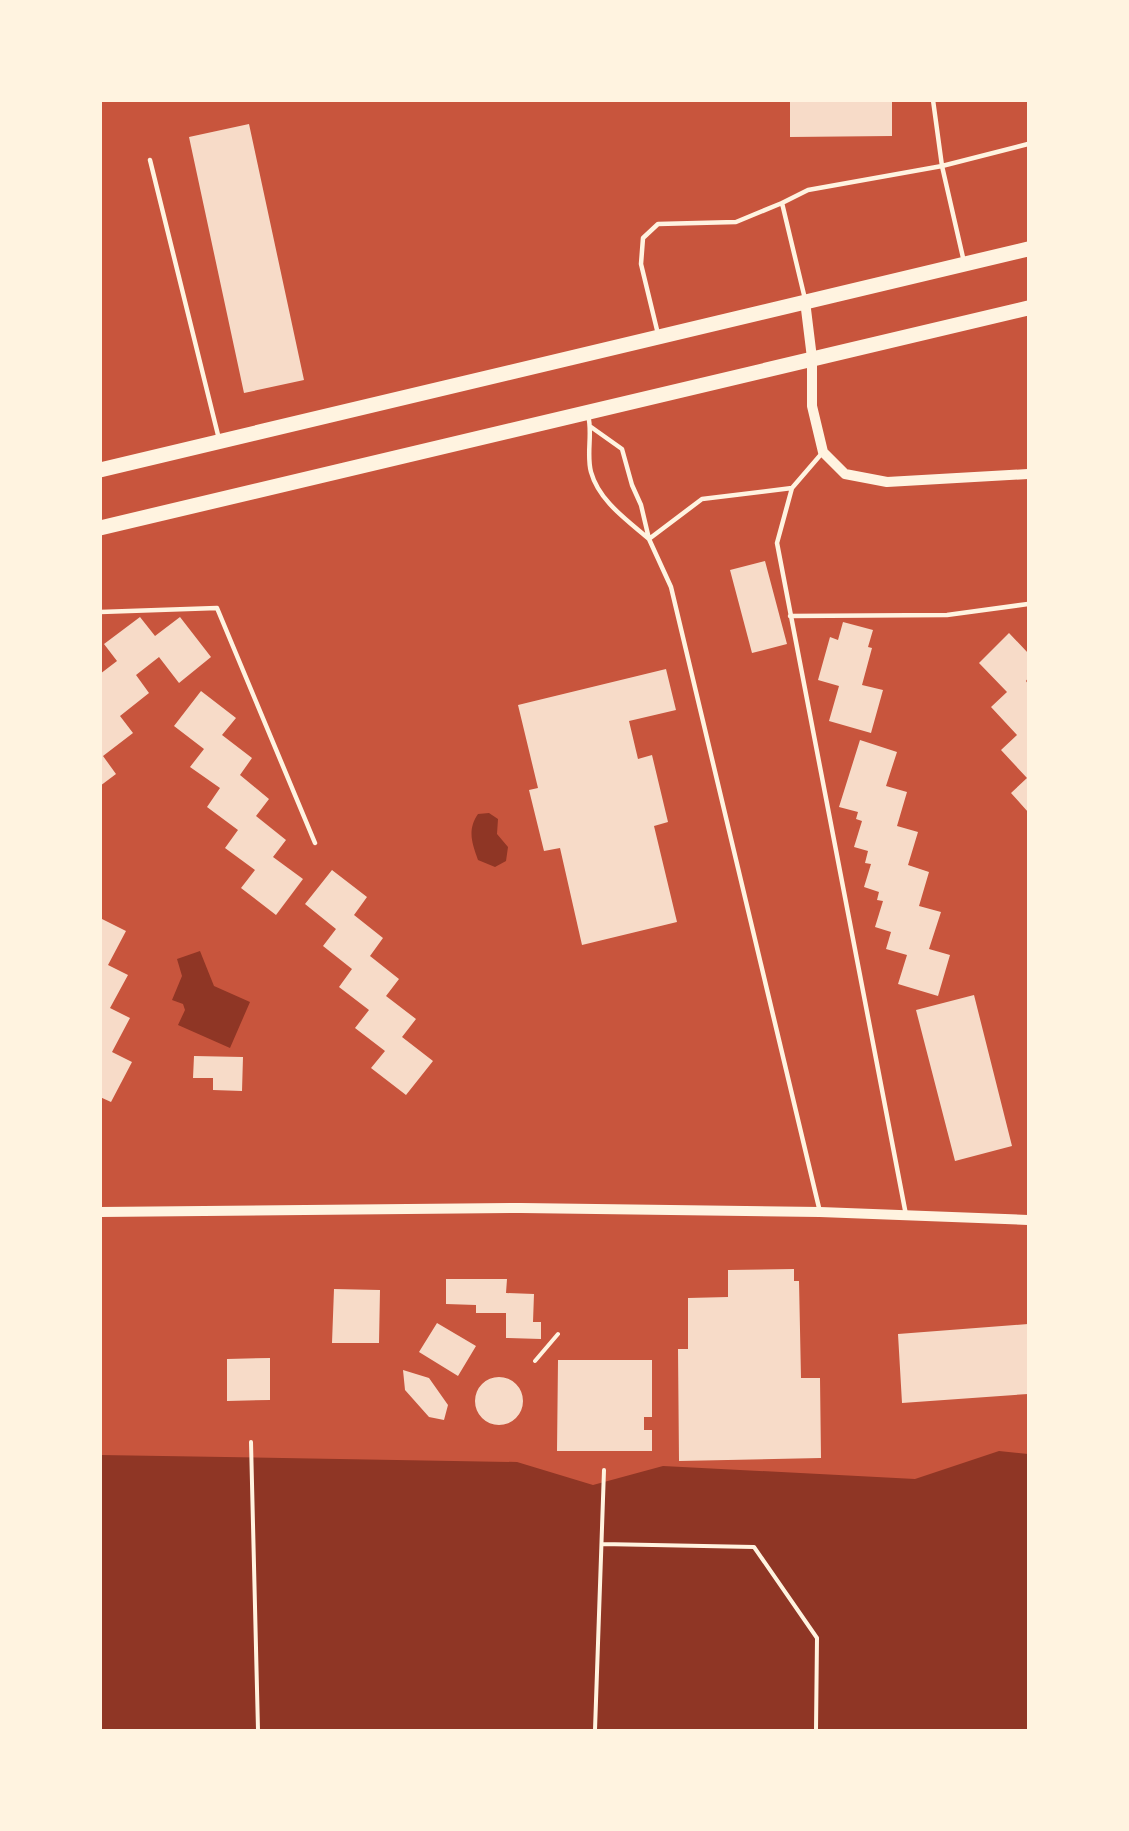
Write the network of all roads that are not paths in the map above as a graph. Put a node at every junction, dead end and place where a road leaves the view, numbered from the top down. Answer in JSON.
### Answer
{"nodes":[{"id":1,"x":933,"y":100,"type":"edge"},
{"id":2,"x":1029,"y":144,"type":"edge"},
{"id":3,"x":150,"y":160,"type":"dead end"},
{"id":4,"x":942,"y":166,"type":"junction"},
{"id":5,"x":782,"y":203,"type":"junction"},
{"id":6,"x":1029,"y":249,"type":"edge"},
{"id":7,"x":964,"y":264,"type":"junction"},
{"id":8,"x":805,"y":301,"type":"junction"},
{"id":9,"x":1029,"y":308,"type":"edge"},
{"id":10,"x":658,"y":337,"type":"junction"},
{"id":11,"x":812,"y":358,"type":"junction"},
{"id":12,"x":587,"y":411,"type":"junction"},
{"id":13,"x":591,"y":427,"type":"junction"},
{"id":14,"x":219,"y":442,"type":"junction"},
{"id":15,"x":823,"y":452,"type":"junction"},
{"id":16,"x":100,"y":470,"type":"edge"},
{"id":17,"x":1029,"y":474,"type":"edge"},
{"id":18,"x":792,"y":488,"type":"junction"},
{"id":19,"x":100,"y":528,"type":"edge"},
{"id":20,"x":649,"y":539,"type":"junction"},
{"id":21,"x":1029,"y":604,"type":"edge"},
{"id":22,"x":100,"y":612,"type":"edge"},
{"id":23,"x":790,"y":616,"type":"junction"},
{"id":24,"x":315,"y":843,"type":"dead end"},
{"id":25,"x":100,"y":1212,"type":"edge"},
{"id":26,"x":820,"y":1212,"type":"junction"},
{"id":27,"x":906,"y":1215,"type":"junction"},
{"id":28,"x":1029,"y":1220,"type":"edge"}],
"edges":[{"from":1,"to":4,"type":"lane"},
{"from":2,"to":4,"type":"lane"},
{"from":3,"to":14,"type":"lane"},
{"from":4,"to":5,"type":"lane"},
{"from":4,"to":7,"type":"lane"},
{"from":5,"to":8,"type":"lane"},
{"from":5,"to":10,"type":"lane"},
{"from":6,"to":7,"type":"main road"},
{"from":7,"to":8,"type":"main road"},
{"from":8,"to":10,"type":"main road"},
{"from":8,"to":11,"type":"street"},
{"from":9,"to":11,"type":"main road"},
{"from":10,"to":14,"type":"main road"},
{"from":11,"to":12,"type":"main road"},
{"from":11,"to":15,"type":"street"},
{"from":12,"to":13,"type":"lane"},
{"from":12,"to":19,"type":"main road"},
{"from":13,"to":20,"type":"lane"},
{"from":13,"to":20,"type":"lane"},
{"from":14,"to":16,"type":"main road"},
{"from":15,"to":17,"type":"street"},
{"from":15,"to":18,"type":"lane"},
{"from":18,"to":20,"type":"lane"},
{"from":18,"to":23,"type":"lane"},
{"from":20,"to":26,"type":"lane"},
{"from":21,"to":23,"type":"lane"},
{"from":22,"to":24,"type":"lane"},
{"from":23,"to":27,"type":"lane"},
{"from":25,"to":26,"type":"street"},
{"from":26,"to":27,"type":"street"},
{"from":27,"to":28,"type":"street"}]}
